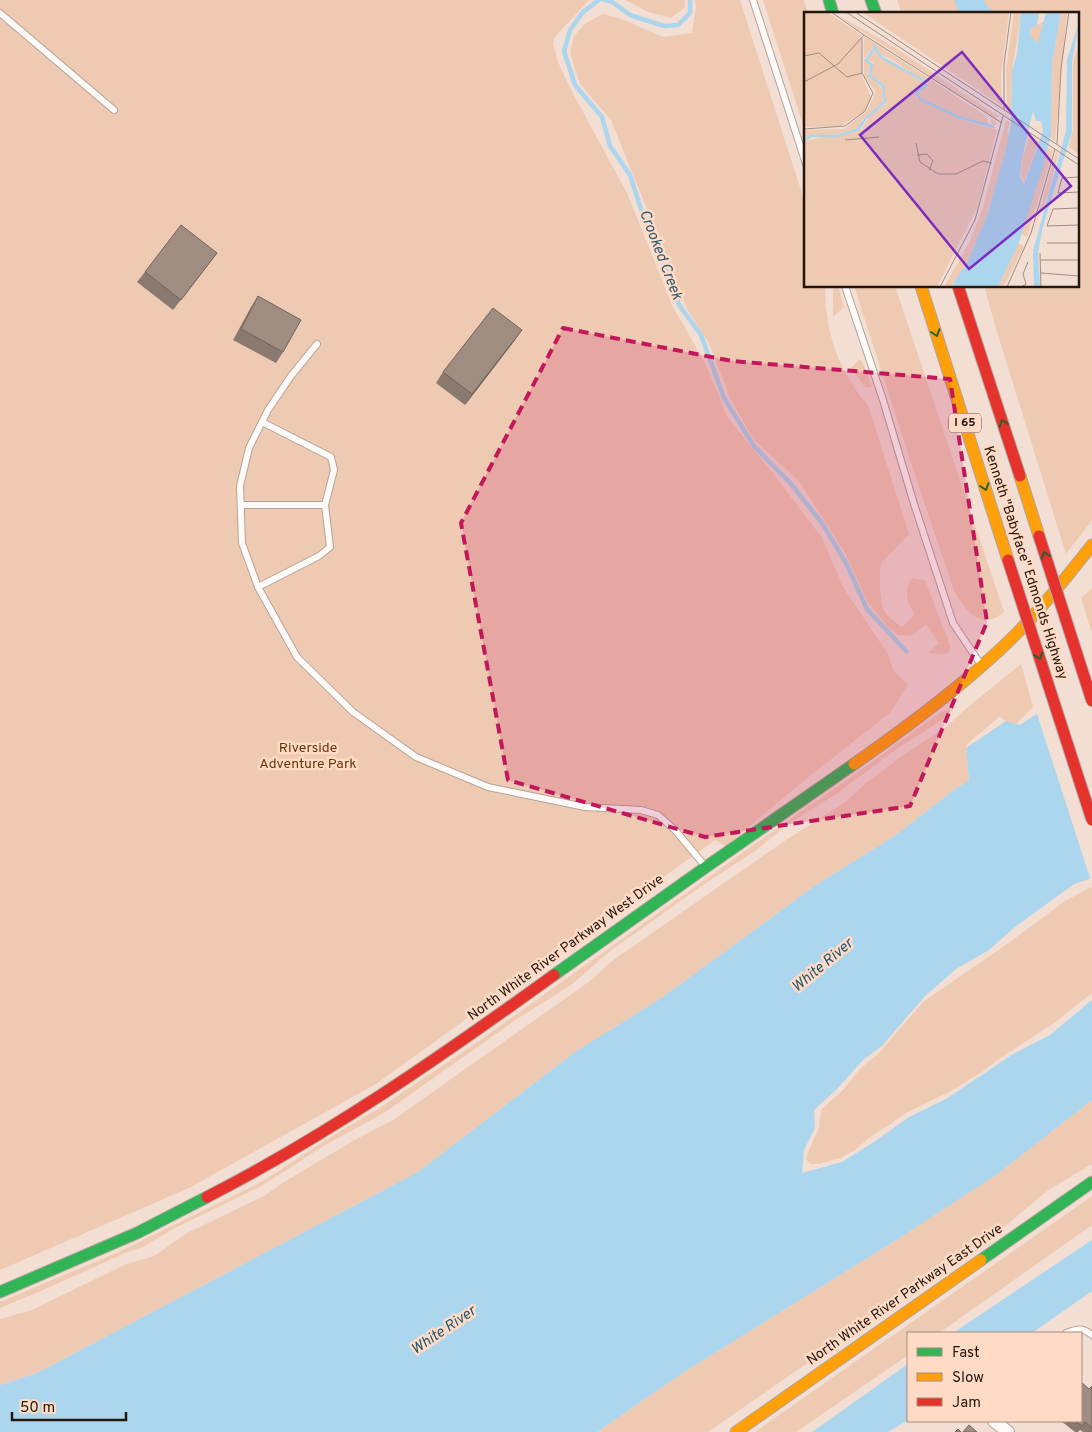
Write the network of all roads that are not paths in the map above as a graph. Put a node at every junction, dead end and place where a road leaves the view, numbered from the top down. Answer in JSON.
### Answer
{"nodes":[{"id":1,"x":753,"y":0,"type":"edge"},
{"id":2,"x":828,"y":0,"type":"edge"},
{"id":3,"x":871,"y":0,"type":"edge"},
{"id":4,"x":832,"y":12,"type":"edge"},
{"id":5,"x":875,"y":12,"type":"edge"},
{"id":6,"x":0,"y":13,"type":"edge"},
{"id":7,"x":114,"y":110,"type":"dead end"},
{"id":8,"x":804,"y":158,"type":"edge"},
{"id":9,"x":846,"y":288,"type":"edge"},
{"id":10,"x":922,"y":288,"type":"edge"},
{"id":11,"x":959,"y":288,"type":"edge"},
{"id":12,"x":317,"y":344,"type":"dead end"},
{"id":13,"x":262,"y":422,"type":"junction"},
{"id":14,"x":241,"y":505,"type":"junction"},
{"id":15,"x":325,"y":505,"type":"junction"},
{"id":16,"x":1092,"y":545,"type":"edge"},
{"id":17,"x":258,"y":587,"type":"junction"},
{"id":18,"x":982,"y":666,"type":"junction"},
{"id":19,"x":1092,"y":701,"type":"edge"},
{"id":20,"x":1092,"y":820,"type":"edge"},
{"id":21,"x":706,"y":867,"type":"junction"},
{"id":22,"x":1092,"y":1182,"type":"edge"},
{"id":23,"x":0,"y":1292,"type":"edge"},
{"id":24,"x":1069,"y":1332,"type":"edge"},
{"id":25,"x":1092,"y":1335,"type":"edge"},
{"id":26,"x":995,"y":1422,"type":"edge"},
{"id":27,"x":736,"y":1432,"type":"edge"},
{"id":28,"x":1008,"y":1432,"type":"edge"}],
"edges":[{"from":1,"to":8,"type":"lane"},
{"from":2,"to":4,"type":"main road"},
{"from":3,"to":5,"type":"main road"},
{"from":6,"to":7,"type":"lane"},
{"from":9,"to":18,"type":"lane"},
{"from":10,"to":20,"type":"main road","name":"Kenneth \"Babyface\" Edmonds Highway","number":"I 65","one_way":true,"bridge":true},
{"from":19,"to":11,"type":"main road","name":"Kenneth \"Babyface\" Edmonds Highway","number":"I 65","one_way":true,"bridge":true},
{"from":12,"to":13,"type":"lane"},
{"from":13,"to":14,"type":"lane"},
{"from":13,"to":15,"type":"lane"},
{"from":14,"to":15,"type":"lane"},
{"from":14,"to":17,"type":"lane"},
{"from":15,"to":17,"type":"lane"},
{"from":16,"to":18,"type":"main road","name":"North White River Parkway West Drive"},
{"from":17,"to":21,"type":"lane"},
{"from":18,"to":21,"type":"main road","name":"North White River Parkway West Drive"},
{"from":21,"to":23,"type":"main road","name":"North White River Parkway West Drive"},
{"from":22,"to":27,"type":"main road","name":"North White River Parkway East Drive"},
{"from":24,"to":25,"type":"lane"},
{"from":26,"to":28,"type":"street"}]}
